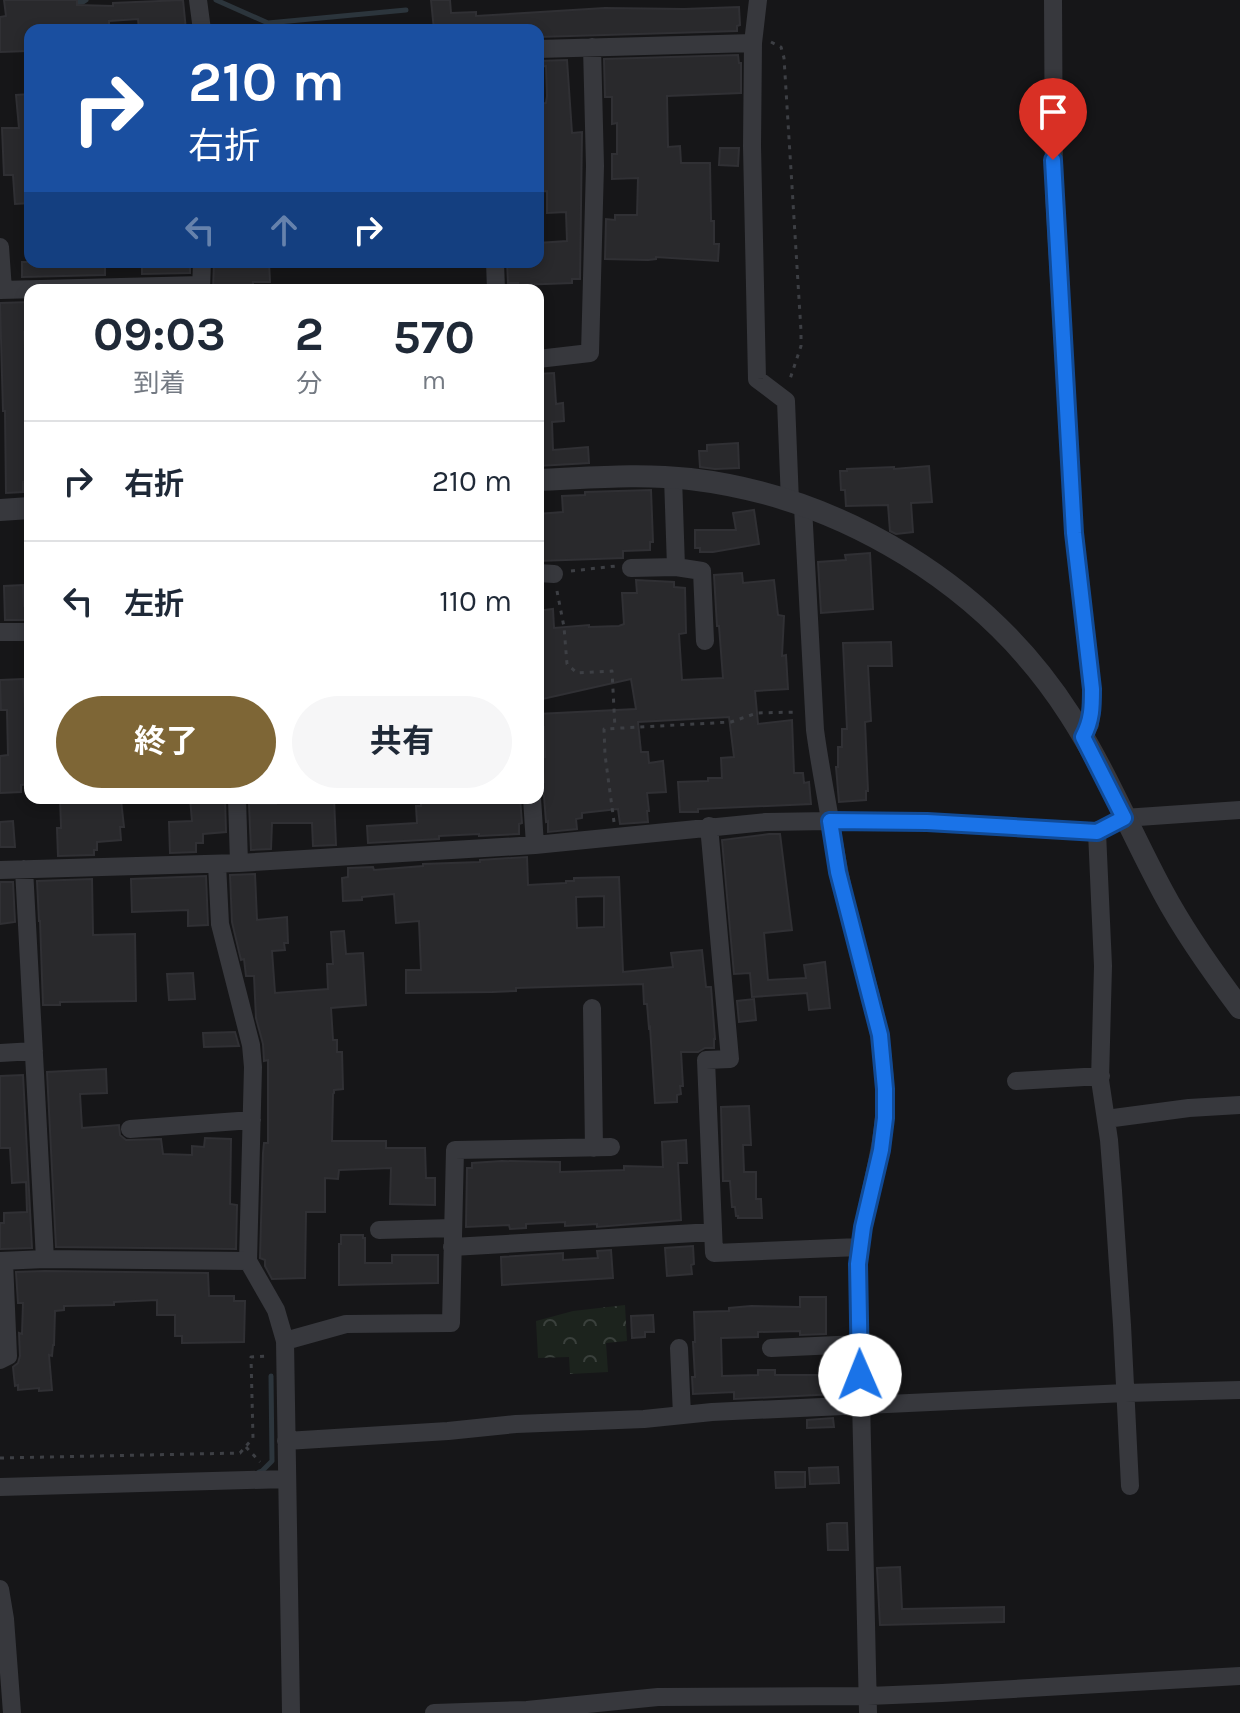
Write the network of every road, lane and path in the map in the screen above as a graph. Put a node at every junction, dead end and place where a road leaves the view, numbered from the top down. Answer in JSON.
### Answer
{"nodes":[{"id":1,"x":758,"y":0,"type":"edge"},
{"id":2,"x":1053,"y":0,"type":"edge"},
{"id":3,"x":198,"y":2,"type":"edge"},
{"id":4,"x":201,"y":24,"type":"edge"},
{"id":5,"x":753,"y":38,"type":"junction"},
{"id":6,"x":592,"y":47,"type":"junction"},
{"id":7,"x":544,"y":49,"type":"edge"},
{"id":8,"x":0,"y":247,"type":"edge"},
{"id":9,"x":2,"y":290,"type":"edge"},
{"id":10,"x":24,"y":290,"type":"edge"},
{"id":11,"x":544,"y":358,"type":"edge"},
{"id":12,"x":779,"y":396,"type":"junction"},
{"id":13,"x":673,"y":477,"type":"junction"},
{"id":14,"x":544,"y":480,"type":"edge"},
{"id":15,"x":797,"y":505,"type":"junction"},
{"id":16,"x":24,"y":508,"type":"edge"},
{"id":17,"x":0,"y":510,"type":"edge"},
{"id":18,"x":676,"y":567,"type":"junction"},
{"id":19,"x":631,"y":568,"type":"joint"},
{"id":20,"x":546,"y":573,"type":"edge"},
{"id":21,"x":0,"y":632,"type":"edge"},
{"id":22,"x":24,"y":632,"type":"edge"},
{"id":23,"x":705,"y":641,"type":"dead end"},
{"id":24,"x":814,"y":711,"type":"junction"},
{"id":25,"x":615,"y":729,"type":"junction"},
{"id":26,"x":1083,"y":737,"type":"junction"},
{"id":27,"x":237,"y":804,"type":"edge"},
{"id":28,"x":532,"y":804,"type":"edge"},
{"id":29,"x":1240,"y":810,"type":"edge"},
{"id":30,"x":1124,"y":818,"type":"junction"},
{"id":31,"x":830,"y":821,"type":"junction"},
{"id":32,"x":709,"y":826,"type":"junction"},
{"id":33,"x":1097,"y":832,"type":"junction"},
{"id":34,"x":616,"y":837,"type":"junction"},
{"id":35,"x":535,"y":845,"type":"junction"},
{"id":36,"x":239,"y":863,"type":"junction"},
{"id":37,"x":217,"y":864,"type":"junction"},
{"id":38,"x":24,"y":869,"type":"junction"},
{"id":39,"x":0,"y":870,"type":"edge"},
{"id":40,"x":592,"y":1008,"type":"dead end"},
{"id":41,"x":1240,"y":1008,"type":"edge"},
{"id":42,"x":34,"y":1051,"type":"junction"},
{"id":43,"x":0,"y":1053,"type":"edge"},
{"id":44,"x":1101,"y":1076,"type":"junction"},
{"id":45,"x":1016,"y":1081,"type":"dead end"},
{"id":46,"x":1240,"y":1105,"type":"edge"},
{"id":47,"x":1106,"y":1119,"type":"junction"},
{"id":48,"x":252,"y":1120,"type":"junction"},
{"id":49,"x":130,"y":1129,"type":"dead end"},
{"id":50,"x":453,"y":1228,"type":"junction"},
{"id":51,"x":379,"y":1230,"type":"dead end"},
{"id":52,"x":713,"y":1232,"type":"junction"},
{"id":53,"x":452,"y":1247,"type":"junction"},
{"id":54,"x":859,"y":1247,"type":"junction"},
{"id":55,"x":45,"y":1259,"type":"junction"},
{"id":56,"x":2,"y":1261,"type":"edge"},
{"id":57,"x":248,"y":1261,"type":"junction"},
{"id":58,"x":859,"y":1344,"type":"junction"},
{"id":59,"x":285,"y":1348,"type":"junction"},
{"id":60,"x":679,"y":1348,"type":"dead end"},
{"id":61,"x":771,"y":1348,"type":"dead end"},
{"id":62,"x":0,"y":1360,"type":"edge"},
{"id":63,"x":1240,"y":1390,"type":"edge"},
{"id":64,"x":1126,"y":1393,"type":"junction"},
{"id":65,"x":861,"y":1406,"type":"junction"},
{"id":66,"x":682,"y":1415,"type":"junction"},
{"id":67,"x":286,"y":1441,"type":"junction"},
{"id":68,"x":0,"y":1458,"type":"edge"},
{"id":69,"x":287,"y":1479,"type":"junction"},
{"id":70,"x":1130,"y":1486,"type":"dead end"},
{"id":71,"x":0,"y":1487,"type":"edge"},
{"id":72,"x":0,"y":1589,"type":"edge"},
{"id":73,"x":1240,"y":1676,"type":"edge"},
{"id":74,"x":868,"y":1704,"type":"edge"},
{"id":75,"x":12,"y":1713,"type":"edge"},
{"id":76,"x":291,"y":1713,"type":"edge"},
{"id":77,"x":434,"y":1713,"type":"edge"}],
"edges":[{"from":1,"to":5,"type":"street"},
{"from":2,"to":26,"type":"street"},
{"from":3,"to":4,"type":"street"},
{"from":5,"to":6,"type":"street"},
{"from":5,"to":12,"type":"street"},
{"from":5,"to":12,"type":"path"},
{"from":6,"to":7,"type":"street"},
{"from":6,"to":11,"type":"street"},
{"from":8,"to":9,"type":"street"},
{"from":9,"to":10,"type":"street"},
{"from":12,"to":15,"type":"street"},
{"from":13,"to":14,"type":"street"},
{"from":13,"to":15,"type":"street"},
{"from":13,"to":18,"type":"street"},
{"from":15,"to":24,"type":"street"},
{"from":15,"to":26,"type":"street"},
{"from":16,"to":17,"type":"street"},
{"from":18,"to":19,"type":"street"},
{"from":18,"to":23,"type":"street"},
{"from":19,"to":20,"type":"path"},
{"from":20,"to":25,"type":"path"},
{"from":21,"to":22,"type":"street"},
{"from":24,"to":25,"type":"path"},
{"from":24,"to":31,"type":"street"},
{"from":25,"to":34,"type":"path"},
{"from":26,"to":30,"type":"street"},
{"from":27,"to":36,"type":"street"},
{"from":28,"to":35,"type":"street"},
{"from":29,"to":30,"type":"street"},
{"from":30,"to":33,"type":"street"},
{"from":30,"to":41,"type":"street"},
{"from":31,"to":32,"type":"street"},
{"from":31,"to":33,"type":"street"},
{"from":31,"to":54,"type":"street"},
{"from":32,"to":34,"type":"street"},
{"from":32,"to":52,"type":"street"},
{"from":33,"to":44,"type":"street"},
{"from":34,"to":35,"type":"street"},
{"from":35,"to":36,"type":"street"},
{"from":36,"to":37,"type":"street"},
{"from":37,"to":38,"type":"street"},
{"from":37,"to":48,"type":"street"},
{"from":38,"to":39,"type":"street"},
{"from":38,"to":42,"type":"street"},
{"from":40,"to":50,"type":"street"},
{"from":42,"to":43,"type":"street"},
{"from":42,"to":55,"type":"street"},
{"from":44,"to":45,"type":"street"},
{"from":44,"to":47,"type":"street"},
{"from":46,"to":47,"type":"street"},
{"from":47,"to":64,"type":"street"},
{"from":48,"to":49,"type":"street"},
{"from":48,"to":57,"type":"street"},
{"from":50,"to":51,"type":"street"},
{"from":50,"to":53,"type":"street"},
{"from":52,"to":53,"type":"street"},
{"from":52,"to":54,"type":"street"},
{"from":53,"to":59,"type":"street"},
{"from":54,"to":58,"type":"street"},
{"from":55,"to":56,"type":"street"},
{"from":55,"to":57,"type":"street"},
{"from":56,"to":62,"type":"street"},
{"from":57,"to":59,"type":"street"},
{"from":58,"to":61,"type":"street"},
{"from":58,"to":65,"type":"street"},
{"from":59,"to":67,"type":"street"},
{"from":59,"to":68,"type":"path"},
{"from":60,"to":66,"type":"street"},
{"from":63,"to":64,"type":"street"},
{"from":64,"to":65,"type":"street"},
{"from":64,"to":70,"type":"street"},
{"from":65,"to":66,"type":"street"},
{"from":65,"to":74,"type":"street"},
{"from":66,"to":67,"type":"street"},
{"from":67,"to":69,"type":"street"},
{"from":69,"to":71,"type":"street"},
{"from":69,"to":76,"type":"street"},
{"from":72,"to":75,"type":"street"},
{"from":73,"to":74,"type":"street"},
{"from":74,"to":77,"type":"street"}]}
